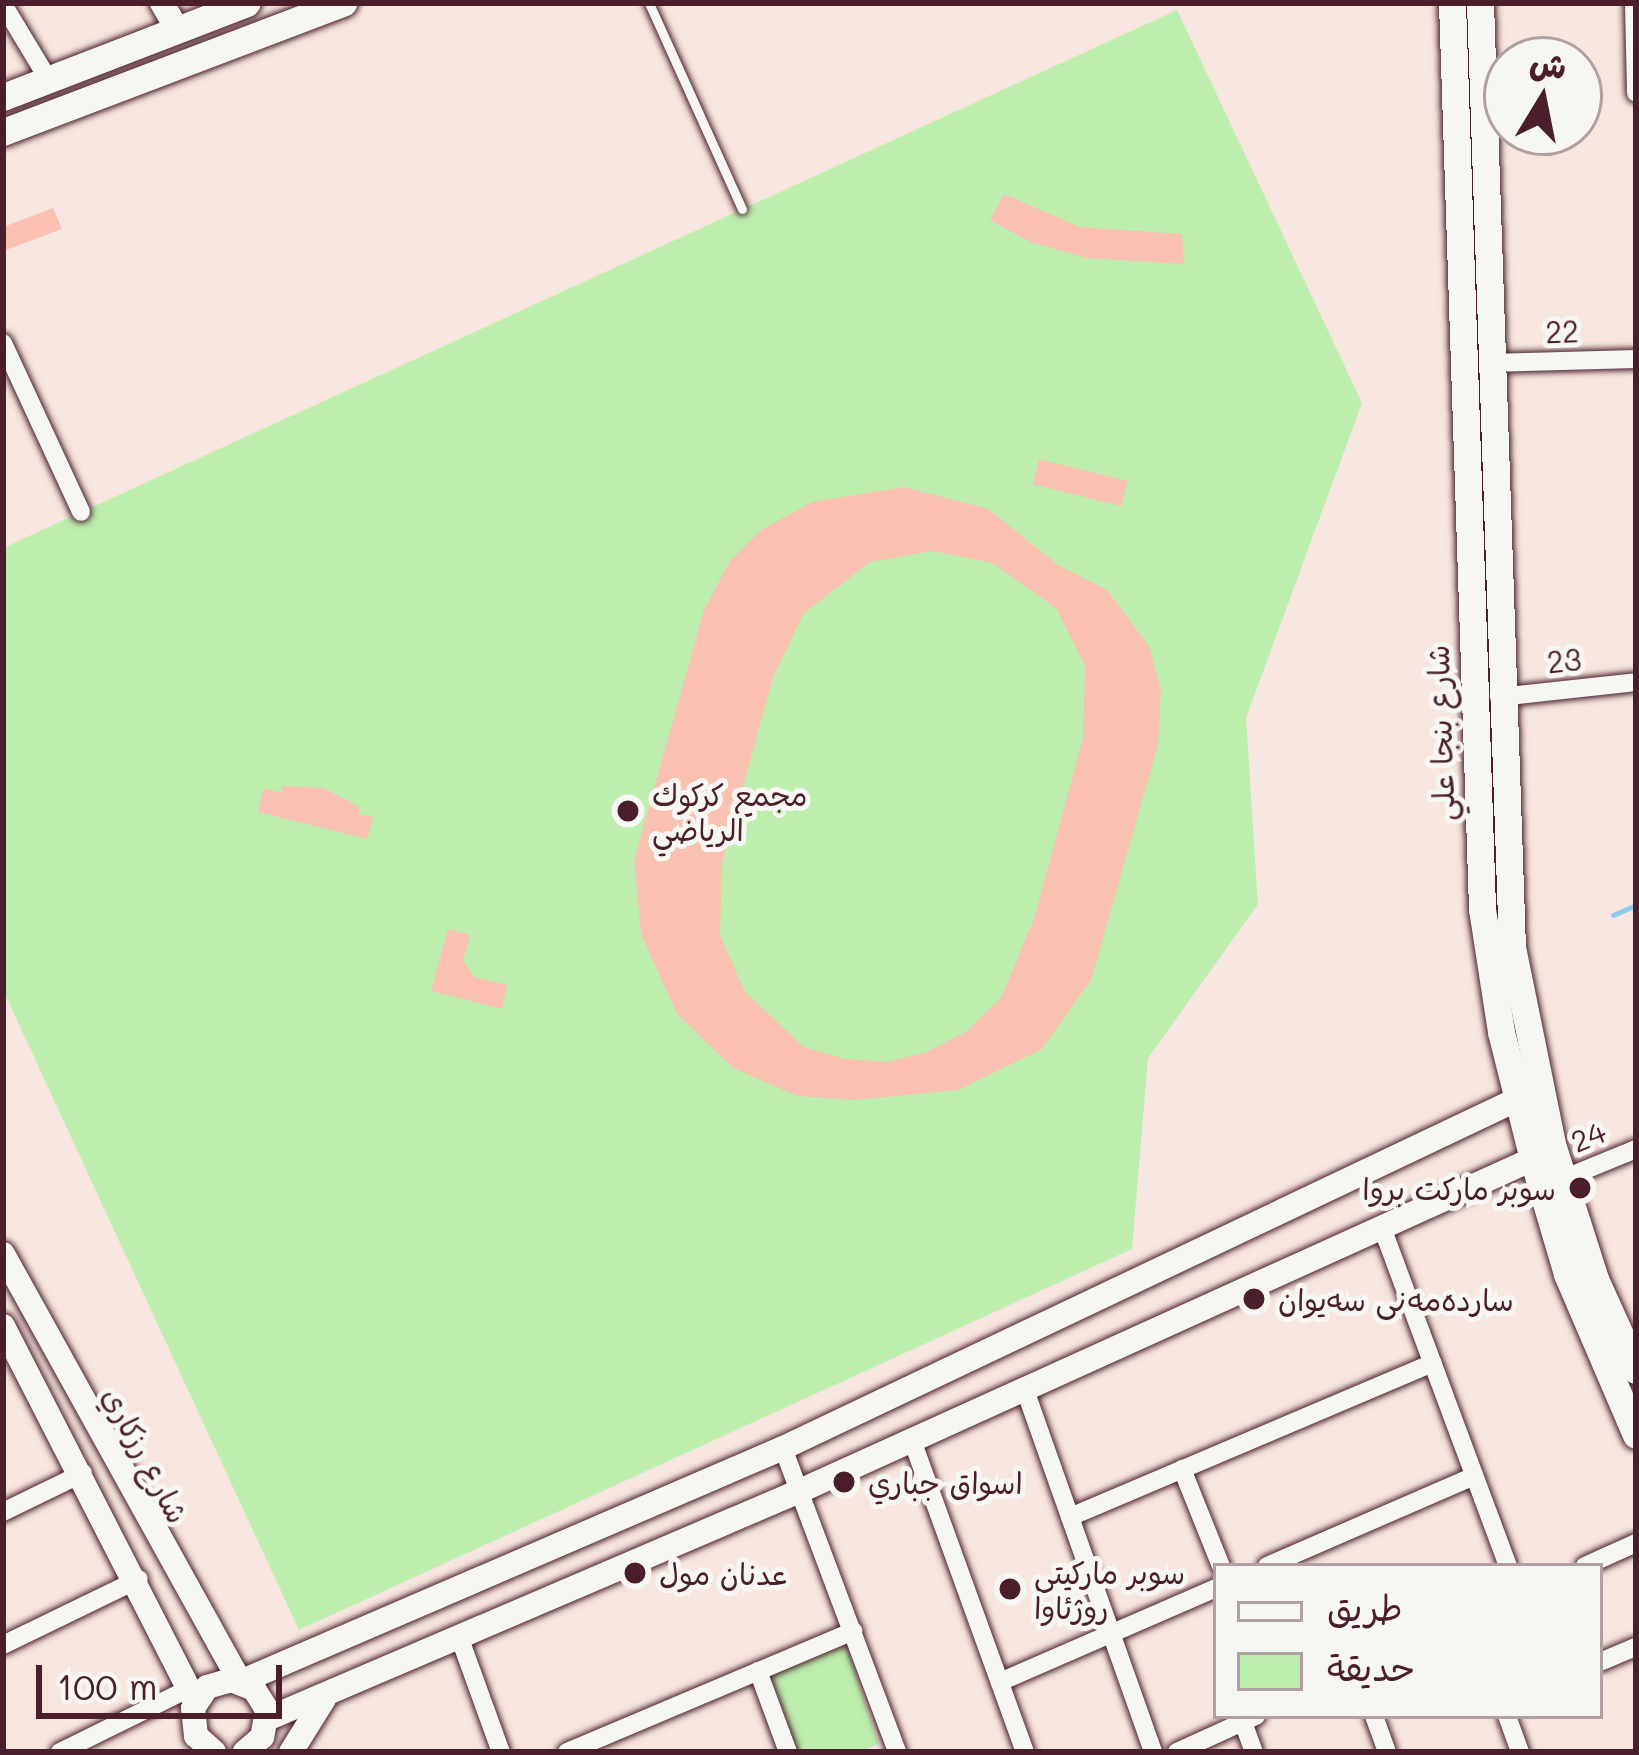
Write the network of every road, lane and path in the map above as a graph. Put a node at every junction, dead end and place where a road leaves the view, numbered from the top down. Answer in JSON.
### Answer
{"nodes":[{"id":1,"x":162,"y":3,"type":"edge"},
{"id":2,"x":246,"y":3,"type":"edge"},
{"id":3,"x":343,"y":3,"type":"edge"},
{"id":4,"x":649,"y":3,"type":"edge"},
{"id":5,"x":1452,"y":3,"type":"edge"},
{"id":6,"x":1480,"y":3,"type":"edge"},
{"id":7,"x":1634,"y":3,"type":"edge"},
{"id":8,"x":3,"y":4,"type":"edge"},
{"id":9,"x":177,"y":28,"type":"junction"},
{"id":10,"x":48,"y":80,"type":"junction"},
{"id":11,"x":1636,"y":93,"type":"edge"},
{"id":12,"x":3,"y":97,"type":"edge"},
{"id":13,"x":3,"y":132,"type":"edge"},
{"id":14,"x":742,"y":209,"type":"dead end"},
{"id":15,"x":3,"y":343,"type":"edge"},
{"id":16,"x":1636,"y":359,"type":"edge"},
{"id":17,"x":1490,"y":363,"type":"junction"},
{"id":18,"x":81,"y":512,"type":"dead end"},
{"id":19,"x":1636,"y":682,"type":"edge"},
{"id":20,"x":1499,"y":698,"type":"junction"},
{"id":21,"x":1504,"y":777,"type":"junction"},
{"id":22,"x":1474,"y":779,"type":"junction"},
{"id":23,"x":1516,"y":1100,"type":"junction"},
{"id":24,"x":1636,"y":1149,"type":"edge"},
{"id":25,"x":1533,"y":1159,"type":"junction"},
{"id":26,"x":1563,"y":1179,"type":"junction"},
{"id":27,"x":1383,"y":1229,"type":"junction"},
{"id":28,"x":3,"y":1254,"type":"edge"},
{"id":29,"x":3,"y":1326,"type":"edge"},
{"id":30,"x":1432,"y":1363,"type":"junction"},
{"id":31,"x":14,"y":1370,"type":"edge"},
{"id":32,"x":1636,"y":1370,"type":"edge"},
{"id":33,"x":1025,"y":1390,"type":"junction"},
{"id":34,"x":1636,"y":1435,"type":"edge"},
{"id":35,"x":912,"y":1440,"type":"junction"},
{"id":36,"x":783,"y":1448,"type":"junction"},
{"id":37,"x":1182,"y":1469,"type":"junction"},
{"id":38,"x":83,"y":1473,"type":"junction"},
{"id":39,"x":1474,"y":1476,"type":"junction"},
{"id":40,"x":802,"y":1490,"type":"junction"},
{"id":41,"x":3,"y":1512,"type":"edge"},
{"id":42,"x":1070,"y":1517,"type":"junction"},
{"id":43,"x":1636,"y":1543,"type":"edge"},
{"id":44,"x":1220,"y":1563,"type":"edge"},
{"id":45,"x":1274,"y":1563,"type":"edge"},
{"id":46,"x":1507,"y":1563,"type":"edge"},
{"id":47,"x":1592,"y":1563,"type":"edge"},
{"id":48,"x":139,"y":1579,"type":"junction"},
{"id":49,"x":1213,"y":1589,"type":"edge"},
{"id":50,"x":201,"y":1622,"type":"junction"},
{"id":51,"x":853,"y":1631,"type":"junction"},
{"id":52,"x":1112,"y":1634,"type":"junction"},
{"id":53,"x":460,"y":1640,"type":"junction"},
{"id":54,"x":3,"y":1645,"type":"edge"},
{"id":55,"x":1636,"y":1647,"type":"edge"},
{"id":56,"x":317,"y":1652,"type":"junction"},
{"id":57,"x":1603,"y":1661,"type":"edge"},
{"id":58,"x":758,"y":1671,"type":"junction"},
{"id":59,"x":240,"y":1682,"type":"junction"},
{"id":60,"x":1000,"y":1682,"type":"junction"},
{"id":61,"x":333,"y":1691,"type":"junction"},
{"id":62,"x":193,"y":1694,"type":"junction"},
{"id":63,"x":1250,"y":1719,"type":"edge"},
{"id":64,"x":1375,"y":1719,"type":"edge"},
{"id":65,"x":1508,"y":1719,"type":"edge"},
{"id":66,"x":260,"y":1740,"type":"edge"},
{"id":67,"x":893,"y":1751,"type":"edge"},
{"id":68,"x":60,"y":1752,"type":"edge"},
{"id":69,"x":214,"y":1752,"type":"edge"},
{"id":70,"x":292,"y":1752,"type":"edge"},
{"id":71,"x":501,"y":1752,"type":"edge"},
{"id":72,"x":567,"y":1752,"type":"edge"},
{"id":73,"x":788,"y":1752,"type":"edge"},
{"id":74,"x":1025,"y":1752,"type":"edge"},
{"id":75,"x":1154,"y":1752,"type":"edge"},
{"id":76,"x":1177,"y":1752,"type":"edge"},
{"id":77,"x":1254,"y":1752,"type":"edge"},
{"id":78,"x":1387,"y":1752,"type":"edge"},
{"id":79,"x":1520,"y":1752,"type":"edge"}],
"edges":[{"from":1,"to":9,"type":"street"},
{"from":2,"to":9,"type":"main road"},
{"from":3,"to":13,"type":"main road"},
{"from":4,"to":14,"type":"lane"},
{"from":5,"to":22,"type":"main road","name":"شارع بنجا علي"},
{"from":6,"to":17,"type":"main road","name":"شارع بنجا علي"},
{"from":7,"to":11,"type":"street"},
{"from":8,"to":10,"type":"street"},
{"from":9,"to":10,"type":"main road"},
{"from":10,"to":12,"type":"main road"},
{"from":15,"to":18,"type":"street"},
{"from":16,"to":17,"type":"street","name":"22"},
{"from":17,"to":20,"type":"main road","name":"شارع بنجا علي"},
{"from":19,"to":20,"type":"street","name":"23"},
{"from":20,"to":21,"type":"main road","name":"شارع بنجا علي"},
{"from":21,"to":22,"type":"main road"},
{"from":21,"to":26,"type":"main road","name":"شارع بنجا علي"},
{"from":22,"to":23,"type":"main road","name":"شارع بنجا علي"},
{"from":23,"to":25,"type":"main road","name":"شارع بنجا علي"},
{"from":23,"to":36,"type":"street"},
{"from":24,"to":26,"type":"street","name":"24"},
{"from":25,"to":27,"type":"street"},
{"from":25,"to":34,"type":"main road","name":"شارع بنجا علي"},
{"from":26,"to":32,"type":"main road","name":"شارع بنجا علي"},
{"from":27,"to":30,"type":"street"},
{"from":27,"to":33,"type":"street"},
{"from":28,"to":50,"type":"street","name":"شارع رزكاري"},
{"from":29,"to":31,"type":"street"},
{"from":30,"to":37,"type":"street"},
{"from":30,"to":39,"type":"street"},
{"from":31,"to":38,"type":"street"},
{"from":33,"to":35,"type":"street"},
{"from":33,"to":42,"type":"street"},
{"from":35,"to":40,"type":"street"},
{"from":35,"to":60,"type":"street"},
{"from":36,"to":40,"type":"street"},
{"from":36,"to":56,"type":"street"},
{"from":37,"to":42,"type":"street"},
{"from":37,"to":44,"type":"street"},
{"from":38,"to":41,"type":"street"},
{"from":38,"to":48,"type":"street"},
{"from":39,"to":45,"type":"street"},
{"from":39,"to":46,"type":"street"},
{"from":40,"to":51,"type":"street"},
{"from":40,"to":53,"type":"street"},
{"from":42,"to":52,"type":"street"},
{"from":43,"to":47,"type":"street"},
{"from":48,"to":54,"type":"street"},
{"from":48,"to":62,"type":"street"},
{"from":49,"to":52,"type":"street"},
{"from":50,"to":56,"type":"street"},
{"from":50,"to":59,"type":"street","name":"شارع رزكاري"},
{"from":51,"to":58,"type":"street"},
{"from":51,"to":67,"type":"street"},
{"from":52,"to":60,"type":"street"},
{"from":52,"to":75,"type":"street"},
{"from":53,"to":61,"type":"street"},
{"from":53,"to":71,"type":"street"},
{"from":55,"to":57,"type":"street"},
{"from":56,"to":59,"type":"street"},
{"from":58,"to":72,"type":"street"},
{"from":58,"to":73,"type":"street"},
{"from":59,"to":62,"type":"street"},
{"from":59,"to":66,"type":"street","name":"شارع رزكاري"},
{"from":60,"to":74,"type":"street"},
{"from":61,"to":66,"type":"street"},
{"from":61,"to":70,"type":"street"},
{"from":62,"to":68,"type":"street"},
{"from":62,"to":69,"type":"street"},
{"from":63,"to":76,"type":"street"},
{"from":63,"to":77,"type":"street"},
{"from":64,"to":78,"type":"street"},
{"from":65,"to":79,"type":"street"}]}
